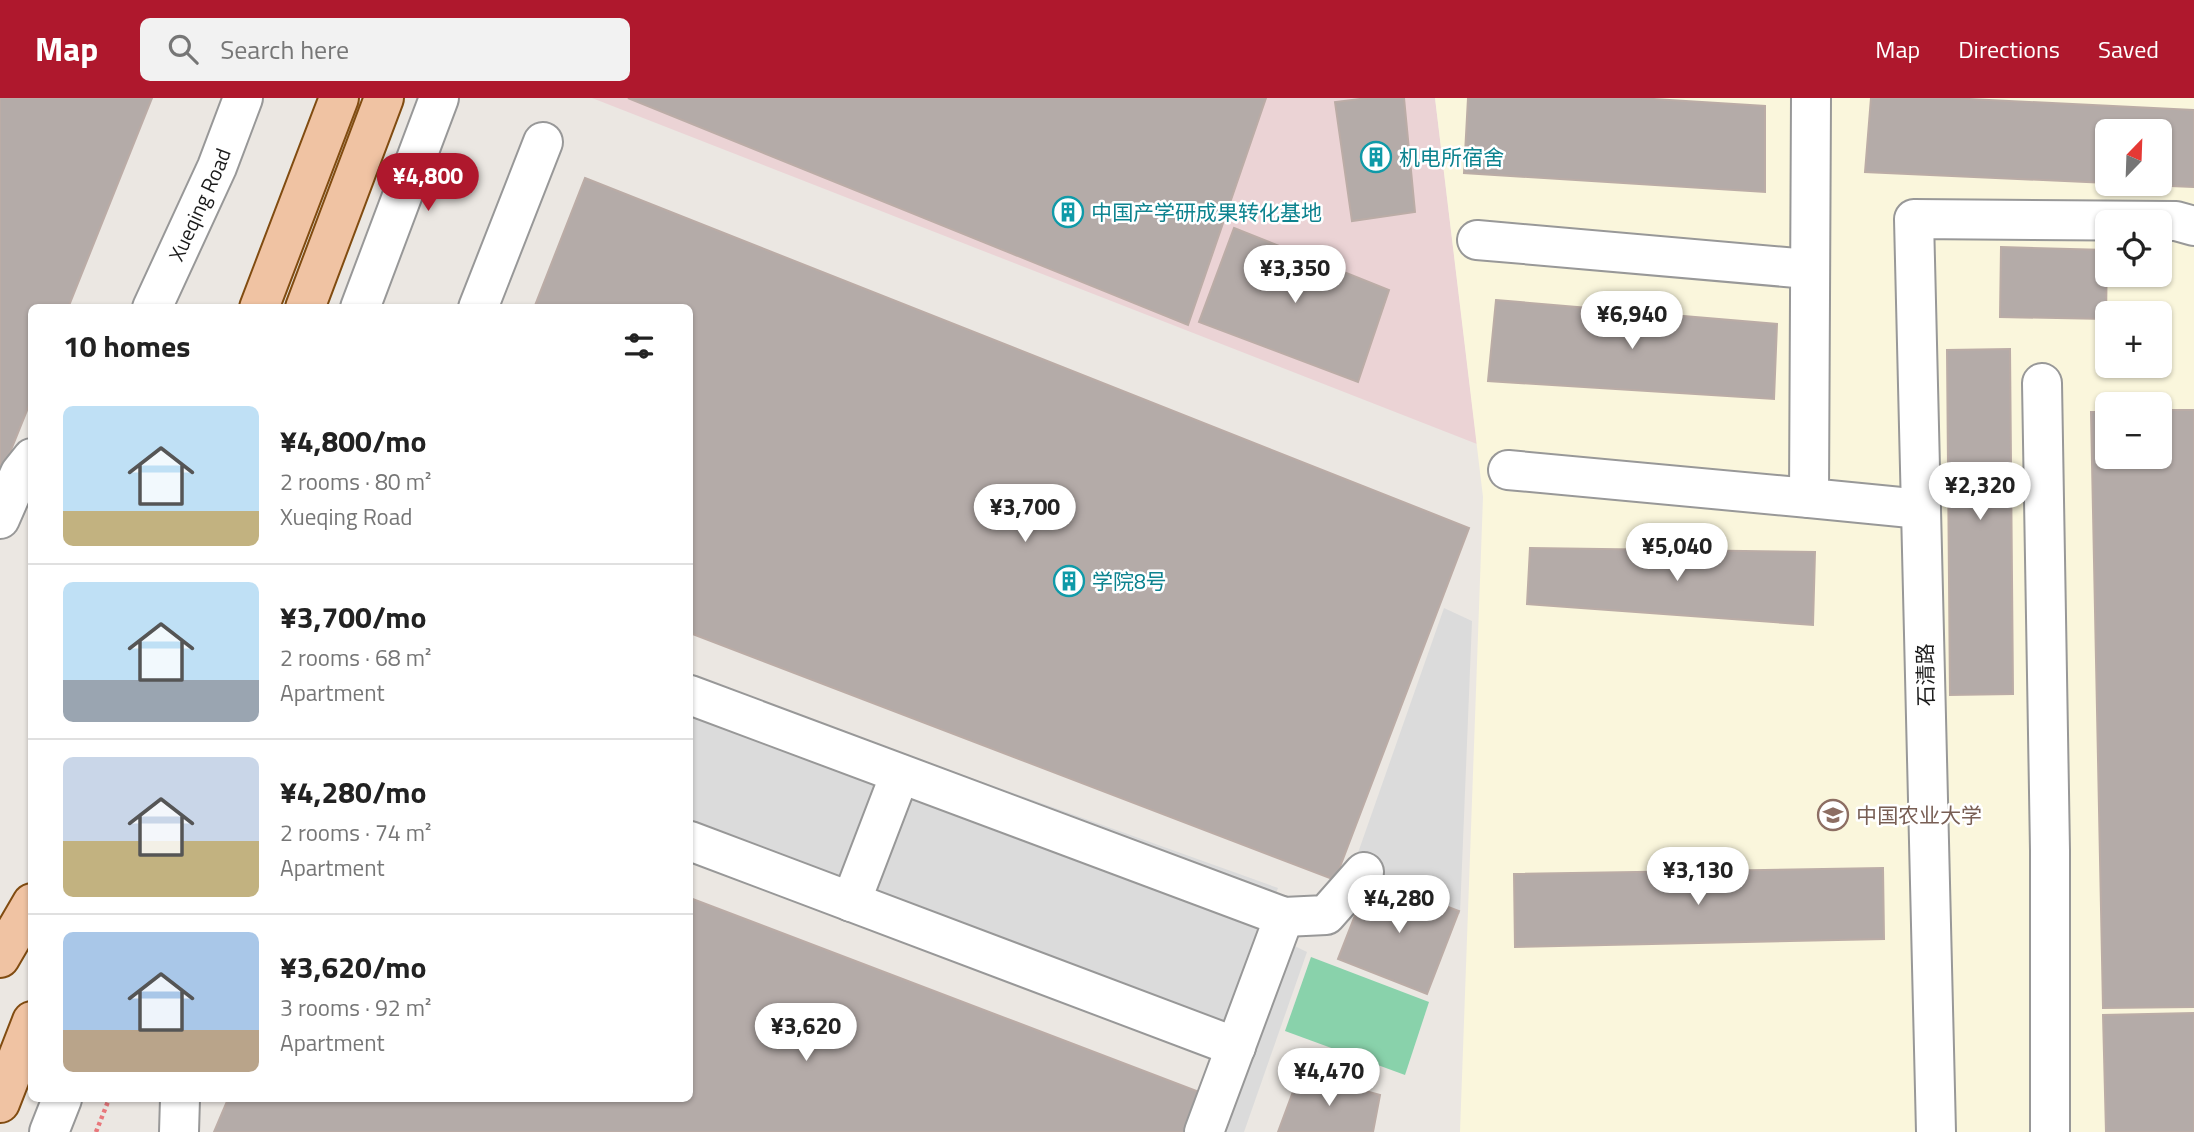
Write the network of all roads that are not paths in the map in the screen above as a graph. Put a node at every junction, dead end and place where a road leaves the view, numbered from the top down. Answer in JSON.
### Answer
{"nodes":[{"id":1,"x":243,"y":98,"type":"edge"},
{"id":2,"x":339,"y":98,"type":"edge"},
{"id":3,"x":384,"y":98,"type":"edge"},
{"id":4,"x":439,"y":98,"type":"edge"},
{"id":5,"x":1811,"y":98,"type":"edge"},
{"id":6,"x":543,"y":142,"type":"dead end"},
{"id":7,"x":2194,"y":226,"type":"edge"},
{"id":8,"x":1477,"y":240,"type":"dead end"},
{"id":9,"x":1808,"y":269,"type":"junction"},
{"id":10,"x":154,"y":304,"type":"edge"},
{"id":11,"x":261,"y":304,"type":"edge"},
{"id":12,"x":307,"y":304,"type":"edge"},
{"id":13,"x":362,"y":304,"type":"edge"},
{"id":14,"x":480,"y":304,"type":"edge"},
{"id":15,"x":2042,"y":383,"type":"dead end"},
{"id":16,"x":28,"y":463,"type":"edge"},
{"id":17,"x":1508,"y":470,"type":"dead end"},
{"id":18,"x":1809,"y":498,"type":"junction"},
{"id":19,"x":1921,"y":509,"type":"junction"},
{"id":20,"x":0,"y":519,"type":"edge"},
{"id":21,"x":693,"y":696,"type":"edge"},
{"id":22,"x":900,"y":774,"type":"junction"},
{"id":23,"x":693,"y":842,"type":"edge"},
{"id":24,"x":1364,"y":872,"type":"dead end"},
{"id":25,"x":852,"y":902,"type":"junction"},
{"id":26,"x":28,"y":910,"type":"edge"},
{"id":27,"x":1284,"y":917,"type":"junction"},
{"id":28,"x":0,"y":958,"type":"edge"},
{"id":29,"x":28,"y":1031,"type":"edge"},
{"id":30,"x":1236,"y":1046,"type":"junction"},
{"id":31,"x":61,"y":1102,"type":"edge"},
{"id":32,"x":180,"y":1102,"type":"edge"},
{"id":33,"x":0,"y":1103,"type":"edge"},
{"id":34,"x":49,"y":1132,"type":"edge"},
{"id":35,"x":180,"y":1132,"type":"edge"},
{"id":36,"x":1203,"y":1132,"type":"edge"},
{"id":37,"x":1936,"y":1132,"type":"edge"},
{"id":38,"x":2050,"y":1132,"type":"edge"}],
"edges":[{"from":1,"to":10,"type":"street","name":"Xueqing Road"},
{"from":2,"to":11,"type":"main road"},
{"from":3,"to":12,"type":"main road"},
{"from":4,"to":13,"type":"street"},
{"from":5,"to":9,"type":"street"},
{"from":6,"to":14,"type":"street"},
{"from":7,"to":19,"type":"street","name":"石清路"},
{"from":8,"to":9,"type":"street"},
{"from":9,"to":18,"type":"street"},
{"from":15,"to":38,"type":"street"},
{"from":16,"to":20,"type":"street"},
{"from":17,"to":18,"type":"street"},
{"from":18,"to":19,"type":"street"},
{"from":19,"to":37,"type":"street","name":"石清路"},
{"from":21,"to":22,"type":"street"},
{"from":22,"to":25,"type":"street"},
{"from":22,"to":27,"type":"street"},
{"from":23,"to":25,"type":"street"},
{"from":24,"to":27,"type":"street"},
{"from":25,"to":30,"type":"street"},
{"from":26,"to":28,"type":"main road"},
{"from":27,"to":30,"type":"street"},
{"from":29,"to":33,"type":"main road"},
{"from":30,"to":36,"type":"street"},
{"from":31,"to":34,"type":"street"},
{"from":32,"to":35,"type":"street"}]}
